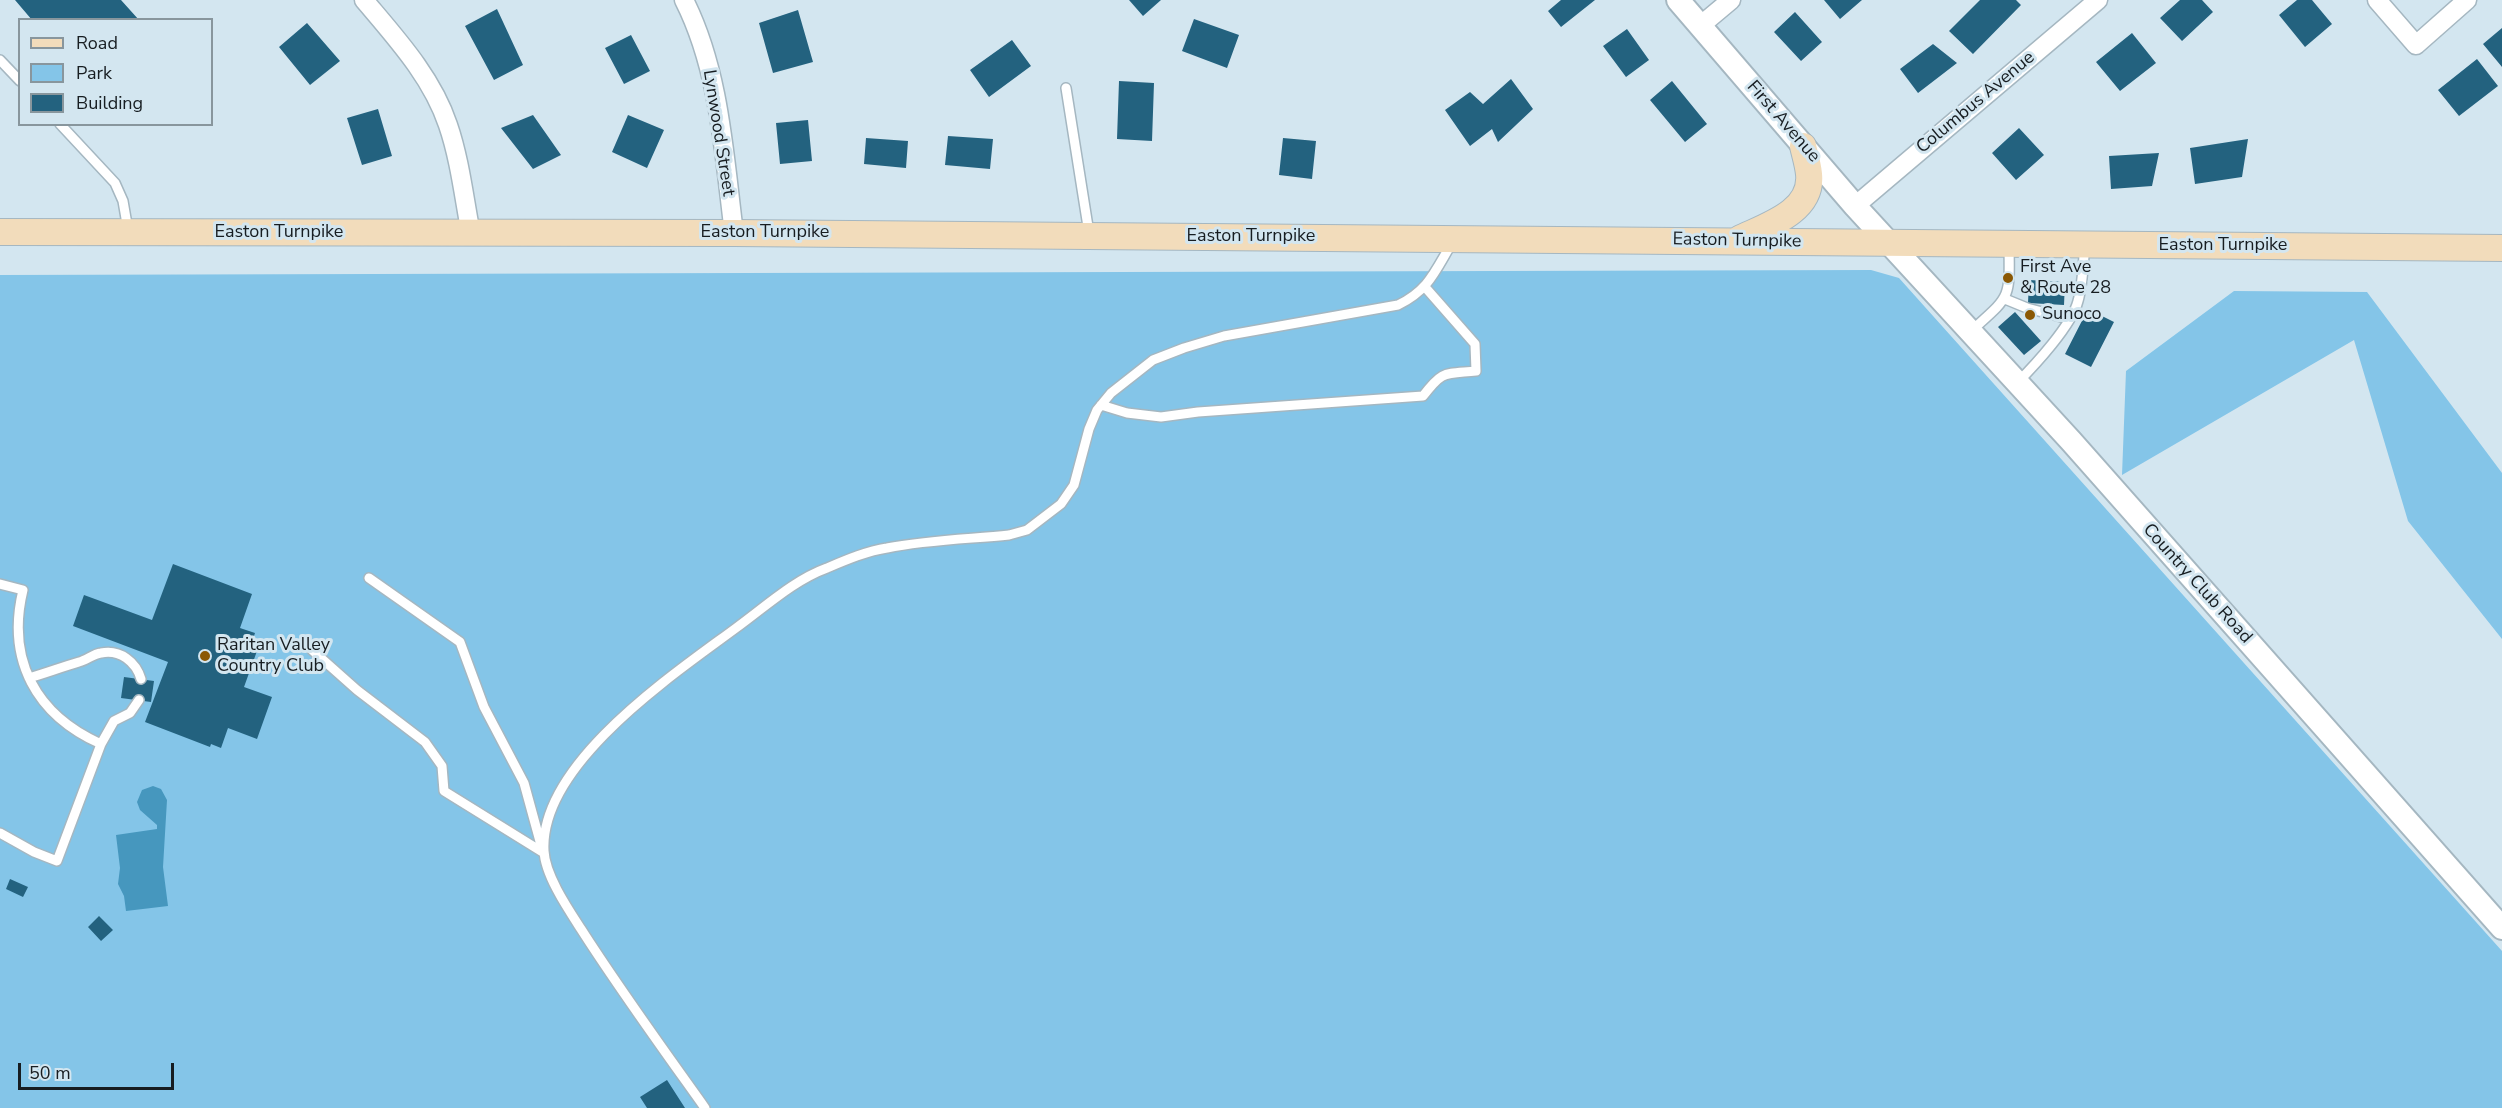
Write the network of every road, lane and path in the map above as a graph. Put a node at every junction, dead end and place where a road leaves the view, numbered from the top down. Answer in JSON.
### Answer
{"nodes":[{"id":1,"x":364,"y":0,"type":"edge"},
{"id":2,"x":684,"y":0,"type":"edge"},
{"id":3,"x":1678,"y":0,"type":"edge"},
{"id":4,"x":1731,"y":0,"type":"edge"},
{"id":5,"x":2098,"y":0,"type":"edge"},
{"id":6,"x":2377,"y":0,"type":"edge"},
{"id":7,"x":2467,"y":0,"type":"edge"},
{"id":8,"x":1700,"y":26,"type":"junction"},
{"id":9,"x":0,"y":60,"type":"edge"},
{"id":10,"x":18,"y":79,"type":"edge"},
{"id":11,"x":1066,"y":88,"type":"dead end"},
{"id":12,"x":62,"y":126,"type":"edge"},
{"id":13,"x":1803,"y":146,"type":"junction"},
{"id":14,"x":1855,"y":206,"type":"junction"},
{"id":15,"x":0,"y":232,"type":"edge"},
{"id":16,"x":129,"y":232,"type":"junction"},
{"id":17,"x":734,"y":233,"type":"junction"},
{"id":18,"x":471,"y":234,"type":"junction"},
{"id":19,"x":1089,"y":236,"type":"junction"},
{"id":20,"x":1455,"y":238,"type":"junction"},
{"id":21,"x":1733,"y":241,"type":"junction"},
{"id":22,"x":1890,"y":243,"type":"junction"},
{"id":23,"x":2009,"y":244,"type":"junction"},
{"id":24,"x":2085,"y":245,"type":"junction"},
{"id":25,"x":2502,"y":248,"type":"edge"},
{"id":26,"x":1425,"y":287,"type":"junction"},
{"id":27,"x":2005,"y":299,"type":"junction"},
{"id":28,"x":2069,"y":319,"type":"junction"},
{"id":29,"x":1971,"y":332,"type":"junction"},
{"id":30,"x":2017,"y":383,"type":"junction"},
{"id":31,"x":1101,"y":405,"type":"junction"},
{"id":32,"x":369,"y":578,"type":"dead end"},
{"id":33,"x":0,"y":584,"type":"edge"},
{"id":34,"x":312,"y":650,"type":"dead end"},
{"id":35,"x":29,"y":678,"type":"junction"},
{"id":36,"x":141,"y":679,"type":"dead end"},
{"id":37,"x":139,"y":700,"type":"dead end"},
{"id":38,"x":101,"y":744,"type":"junction"},
{"id":39,"x":0,"y":833,"type":"edge"},
{"id":40,"x":544,"y":853,"type":"junction"},
{"id":41,"x":2502,"y":928,"type":"edge"},
{"id":42,"x":705,"y":1108,"type":"edge"}],
"edges":[{"from":1,"to":18,"type":"street"},
{"from":2,"to":17,"type":"street","name":"Lynwood Street"},
{"from":3,"to":8,"type":"street","name":"First Avenue"},
{"from":4,"to":8,"type":"street"},
{"from":5,"to":14,"type":"street","name":"Columbus Avenue"},
{"from":6,"to":7,"type":"street"},
{"from":8,"to":13,"type":"street","name":"First Avenue"},
{"from":9,"to":10,"type":"lane"},
{"from":11,"to":19,"type":"lane"},
{"from":12,"to":16,"type":"lane"},
{"from":13,"to":14,"type":"street","name":"First Avenue"},
{"from":13,"to":21,"type":"main road"},
{"from":14,"to":22,"type":"street","name":"First Avenue"},
{"from":15,"to":16,"type":"main road","name":"Easton Turnpike"},
{"from":16,"to":18,"type":"main road","name":"Easton Turnpike"},
{"from":17,"to":18,"type":"main road","name":"Easton Turnpike"},
{"from":17,"to":19,"type":"main road","name":"Easton Turnpike"},
{"from":19,"to":20,"type":"main road","name":"Easton Turnpike"},
{"from":20,"to":21,"type":"main road","name":"Easton Turnpike"},
{"from":20,"to":26,"type":"lane"},
{"from":21,"to":22,"type":"main road","name":"Easton Turnpike"},
{"from":22,"to":23,"type":"main road","name":"Easton Turnpike"},
{"from":22,"to":29,"type":"street","name":"Country Club Road"},
{"from":23,"to":24,"type":"main road","name":"Easton Turnpike"},
{"from":23,"to":27,"type":"lane"},
{"from":24,"to":25,"type":"main road","name":"Easton Turnpike"},
{"from":24,"to":28,"type":"lane"},
{"from":26,"to":31,"type":"lane"},
{"from":26,"to":31,"type":"lane"},
{"from":27,"to":28,"type":"lane"},
{"from":27,"to":29,"type":"lane"},
{"from":28,"to":30,"type":"lane"},
{"from":29,"to":30,"type":"street","name":"Country Club Road"},
{"from":30,"to":41,"type":"street","name":"Country Club Road"},
{"from":31,"to":40,"type":"lane"},
{"from":32,"to":40,"type":"lane"},
{"from":33,"to":35,"type":"lane"},
{"from":34,"to":40,"type":"lane"},
{"from":35,"to":36,"type":"lane"},
{"from":35,"to":38,"type":"lane"},
{"from":37,"to":38,"type":"lane"},
{"from":38,"to":39,"type":"lane"},
{"from":40,"to":42,"type":"lane"}]}
